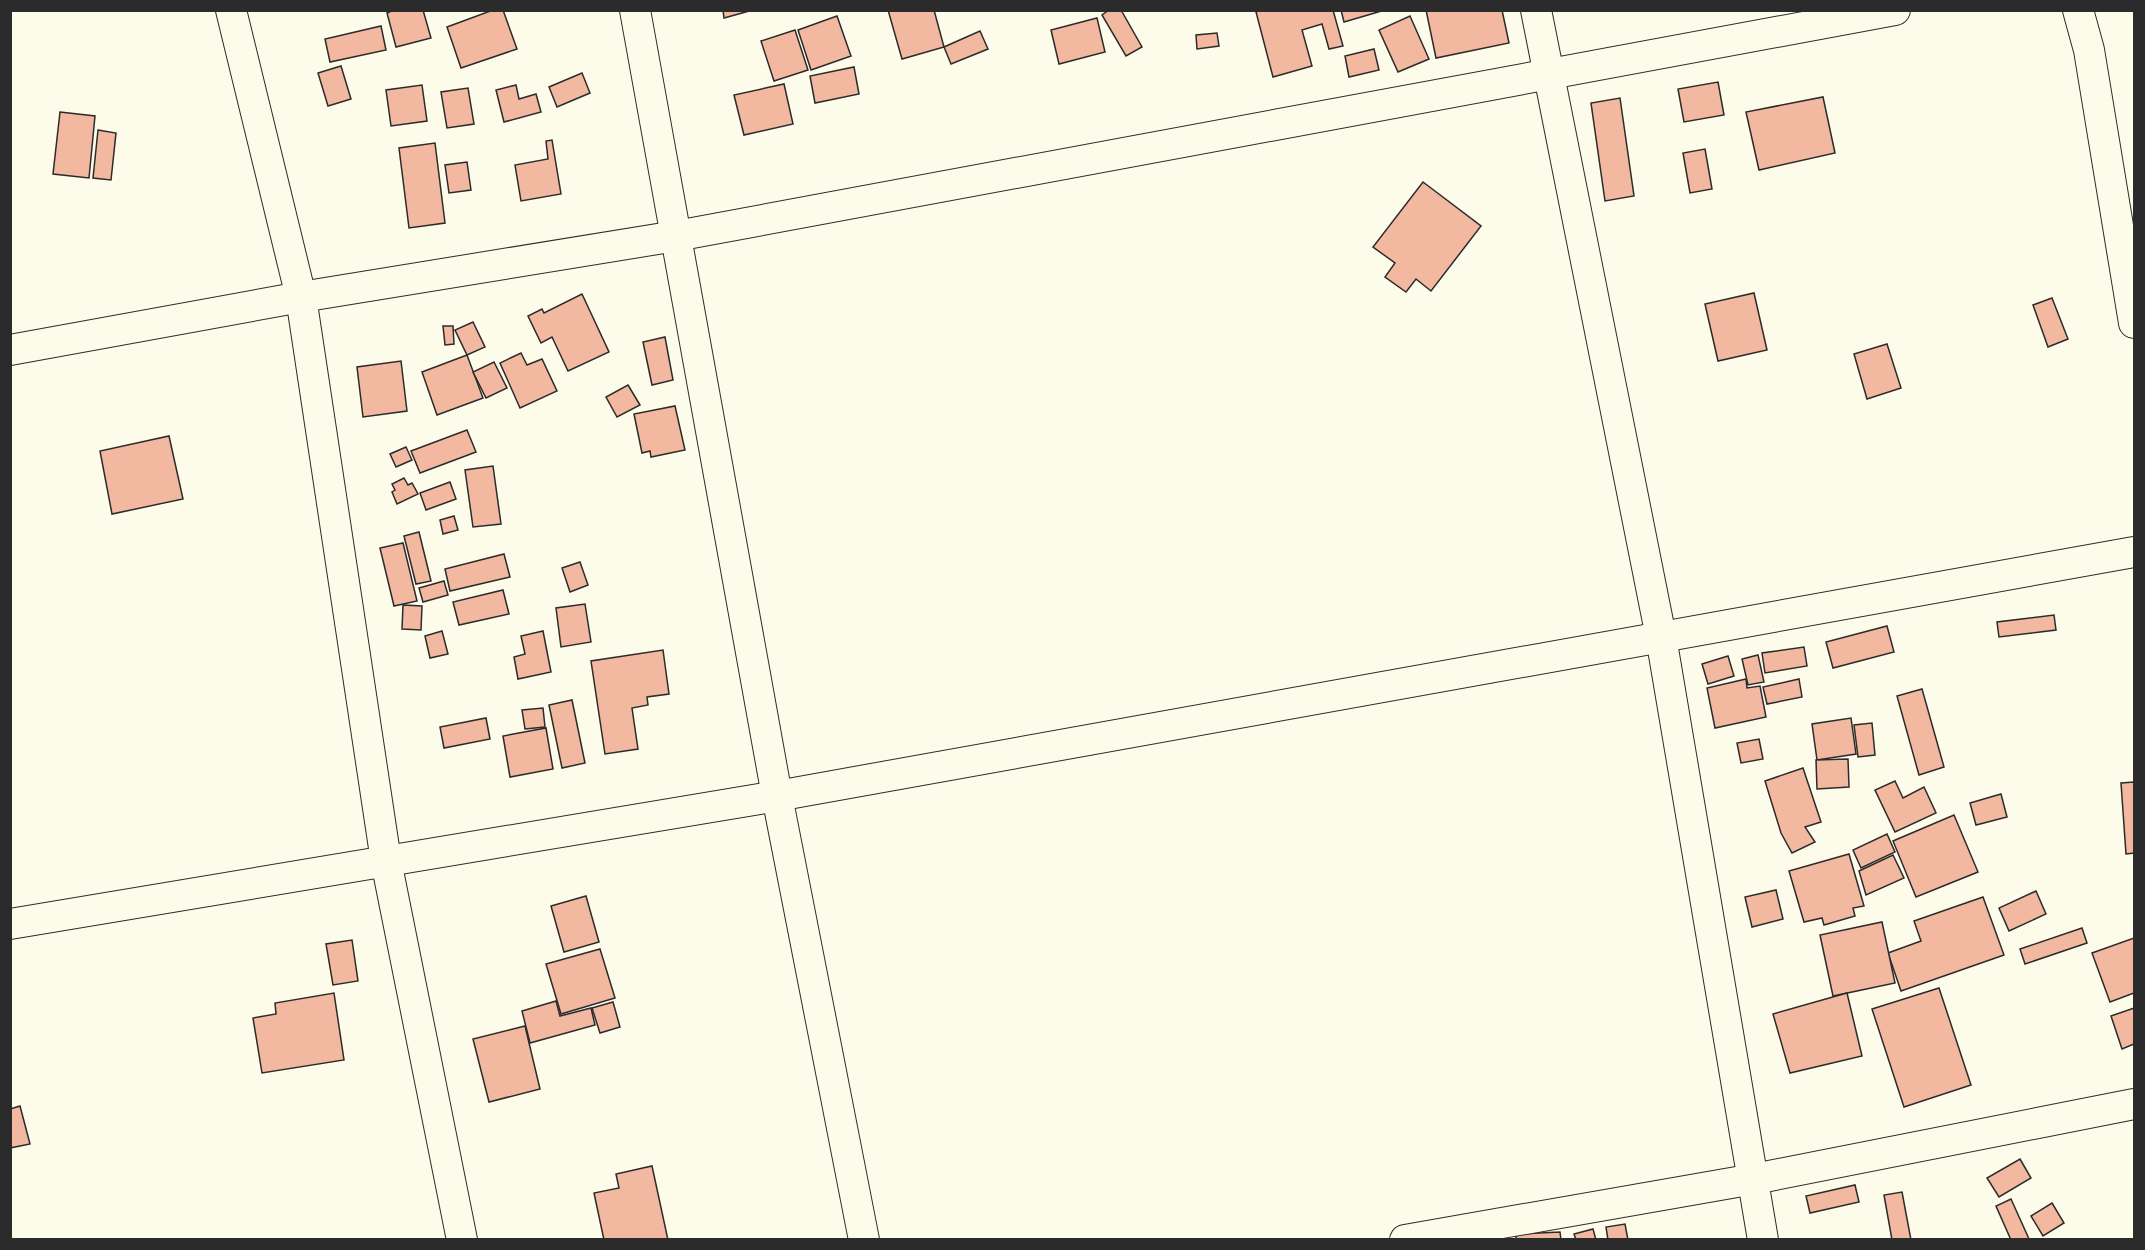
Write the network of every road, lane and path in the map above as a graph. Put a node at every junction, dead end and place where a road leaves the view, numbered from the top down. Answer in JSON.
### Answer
{"nodes":[{"id":1,"x":231,"y":10,"type":"edge"},
{"id":2,"x":635,"y":10,"type":"edge"},
{"id":3,"x":1536,"y":10,"type":"edge"},
{"id":4,"x":1894,"y":10,"type":"edge"},
{"id":5,"x":2079,"y":10,"type":"edge"},
{"id":6,"x":1549,"y":76,"type":"junction"},
{"id":7,"x":676,"y":236,"type":"junction"},
{"id":8,"x":301,"y":297,"type":"junction"},
{"id":9,"x":2134,"y":323,"type":"edge"},
{"id":10,"x":10,"y":350,"type":"edge"},
{"id":11,"x":2134,"y":552,"type":"edge"},
{"id":12,"x":1661,"y":638,"type":"junction"},
{"id":13,"x":777,"y":796,"type":"junction"},
{"id":14,"x":386,"y":861,"type":"junction"},
{"id":15,"x":10,"y":924,"type":"edge"},
{"id":16,"x":2134,"y":1104,"type":"edge"},
{"id":17,"x":1754,"y":1179,"type":"junction"},
{"id":18,"x":462,"y":1239,"type":"edge"},
{"id":19,"x":864,"y":1239,"type":"edge"},
{"id":20,"x":1405,"y":1239,"type":"edge"},
{"id":21,"x":1763,"y":1239,"type":"edge"}],
"edges":[{"from":1,"to":8,"type":"street"},
{"from":2,"to":7,"type":"street"},
{"from":3,"to":6,"type":"street"},
{"from":4,"to":6,"type":"street"},
{"from":5,"to":9,"type":"street"},
{"from":6,"to":7,"type":"street"},
{"from":6,"to":12,"type":"street"},
{"from":7,"to":8,"type":"street"},
{"from":7,"to":13,"type":"street"},
{"from":8,"to":10,"type":"street"},
{"from":8,"to":14,"type":"street"},
{"from":11,"to":12,"type":"street"},
{"from":12,"to":13,"type":"street"},
{"from":12,"to":17,"type":"street"},
{"from":13,"to":14,"type":"street"},
{"from":13,"to":19,"type":"street"},
{"from":14,"to":15,"type":"street"},
{"from":14,"to":18,"type":"street"},
{"from":16,"to":17,"type":"street"},
{"from":17,"to":20,"type":"street"},
{"from":17,"to":21,"type":"street"}]}
